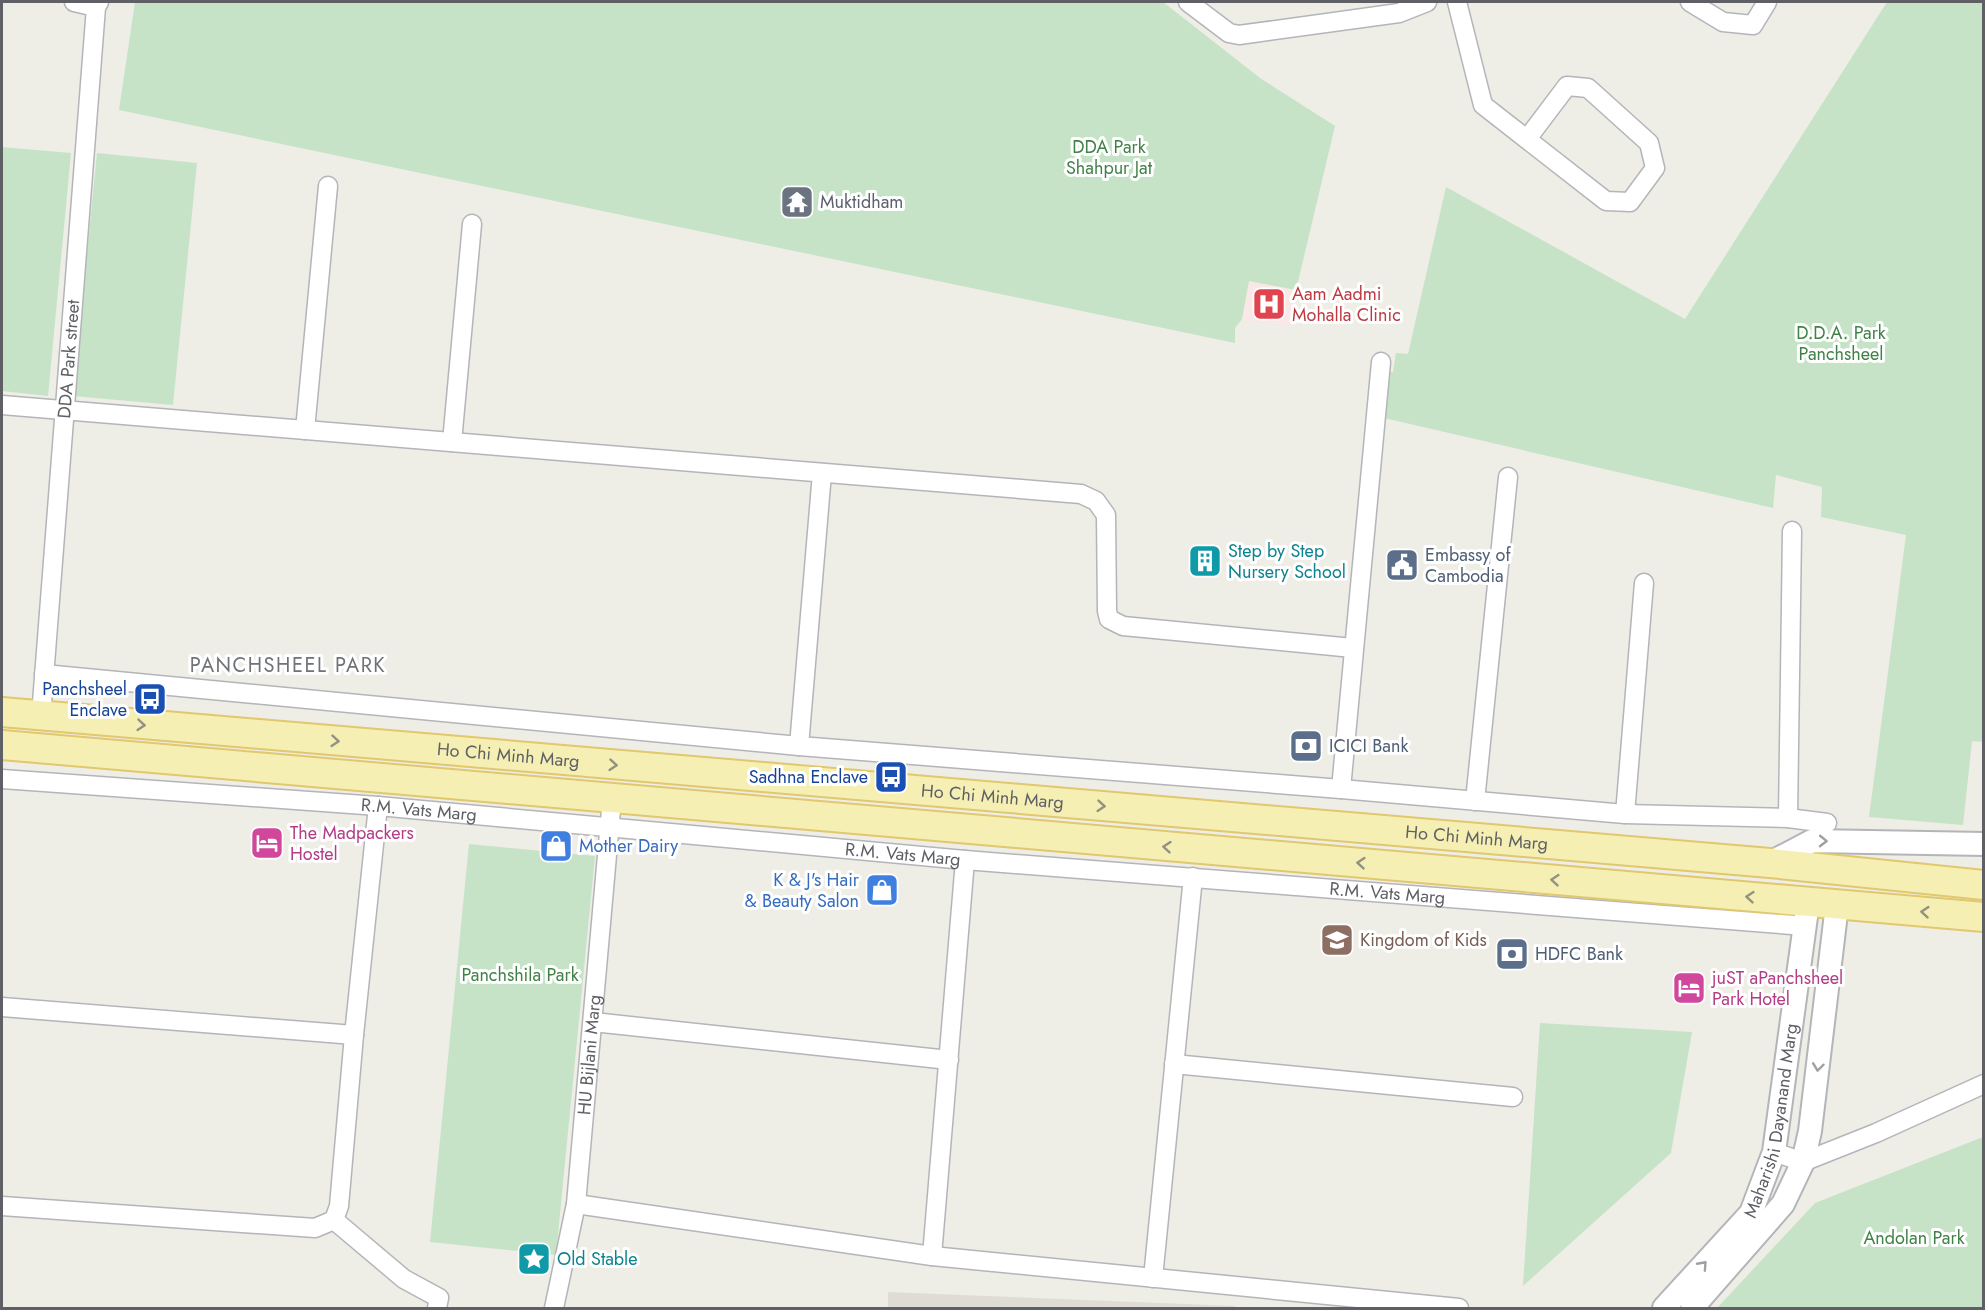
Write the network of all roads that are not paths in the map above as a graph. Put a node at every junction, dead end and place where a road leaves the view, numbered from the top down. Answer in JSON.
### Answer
{"nodes":[{"id":1,"x":74,"y":2,"type":"edge"},
{"id":2,"x":1188,"y":2,"type":"edge"},
{"id":3,"x":1427,"y":2,"type":"edge"},
{"id":4,"x":1457,"y":2,"type":"edge"},
{"id":5,"x":1690,"y":2,"type":"edge"},
{"id":6,"x":1767,"y":2,"type":"edge"},
{"id":7,"x":98,"y":4,"type":"edge"},
{"id":8,"x":1527,"y":139,"type":"junction"},
{"id":9,"x":328,"y":186,"type":"dead end"},
{"id":10,"x":472,"y":224,"type":"dead end"},
{"id":11,"x":1381,"y":362,"type":"dead end"},
{"id":12,"x":2,"y":405,"type":"edge"},
{"id":13,"x":63,"y":409,"type":"junction"},
{"id":14,"x":305,"y":430,"type":"junction"},
{"id":15,"x":452,"y":442,"type":"junction"},
{"id":16,"x":822,"y":473,"type":"junction"},
{"id":17,"x":1508,"y":477,"type":"dead end"},
{"id":18,"x":1792,"y":531,"type":"dead end"},
{"id":19,"x":1644,"y":583,"type":"dead end"},
{"id":20,"x":1353,"y":648,"type":"junction"},
{"id":21,"x":44,"y":674,"type":"junction"},
{"id":22,"x":2,"y":712,"type":"edge"},
{"id":23,"x":41,"y":716,"type":"junction"},
{"id":24,"x":2,"y":745,"type":"edge"},
{"id":25,"x":799,"y":746,"type":"junction"},
{"id":26,"x":2,"y":779,"type":"edge"},
{"id":27,"x":1341,"y":789,"type":"junction"},
{"id":28,"x":612,"y":799,"type":"junction"},
{"id":29,"x":1475,"y":801,"type":"junction"},
{"id":30,"x":378,"y":806,"type":"junction"},
{"id":31,"x":1625,"y":814,"type":"junction"},
{"id":32,"x":1788,"y":818,"type":"junction"},
{"id":33,"x":1827,"y":824,"type":"dead end"},
{"id":34,"x":611,"y":827,"type":"junction"},
{"id":35,"x":1983,"y":844,"type":"edge"},
{"id":36,"x":965,"y":860,"type":"junction"},
{"id":37,"x":1770,"y":863,"type":"junction"},
{"id":38,"x":1193,"y":877,"type":"junction"},
{"id":39,"x":1983,"y":885,"type":"edge"},
{"id":40,"x":1837,"y":905,"type":"junction"},
{"id":41,"x":1806,"y":914,"type":"junction"},
{"id":42,"x":1983,"y":917,"type":"edge"},
{"id":43,"x":1799,"y":967,"type":"junction"},
{"id":44,"x":1828,"y":972,"type":"junction"},
{"id":45,"x":2,"y":1007,"type":"edge"},
{"id":46,"x":593,"y":1022,"type":"junction"},
{"id":47,"x":1790,"y":1030,"type":"junction"},
{"id":48,"x":354,"y":1035,"type":"junction"},
{"id":49,"x":1822,"y":1035,"type":"junction"},
{"id":50,"x":949,"y":1060,"type":"junction"},
{"id":51,"x":1174,"y":1064,"type":"junction"},
{"id":52,"x":1983,"y":1084,"type":"edge"},
{"id":53,"x":1513,"y":1097,"type":"dead end"},
{"id":54,"x":1774,"y":1152,"type":"junction"},
{"id":55,"x":1803,"y":1162,"type":"junction"},
{"id":56,"x":576,"y":1204,"type":"junction"},
{"id":57,"x":2,"y":1206,"type":"edge"},
{"id":58,"x":334,"y":1220,"type":"junction"},
{"id":59,"x":932,"y":1256,"type":"junction"},
{"id":60,"x":1153,"y":1278,"type":"junction"},
{"id":61,"x":437,"y":1308,"type":"edge"},
{"id":62,"x":554,"y":1308,"type":"edge"},
{"id":63,"x":1459,"y":1308,"type":"edge"},
{"id":64,"x":1664,"y":1308,"type":"edge"},
{"id":65,"x":1692,"y":1308,"type":"edge"}],
"edges":[{"from":1,"to":7,"type":"street"},
{"from":2,"to":3,"type":"street"},
{"from":4,"to":8,"type":"street"},
{"from":5,"to":6,"type":"street"},
{"from":7,"to":13,"type":"street","name":"DDA Park street"},
{"from":8,"to":8,"type":"street"},
{"from":9,"to":14,"type":"street"},
{"from":10,"to":15,"type":"street"},
{"from":11,"to":20,"type":"street"},
{"from":12,"to":13,"type":"street"},
{"from":13,"to":14,"type":"street"},
{"from":13,"to":21,"type":"street","name":"DDA Park street"},
{"from":14,"to":15,"type":"street"},
{"from":15,"to":16,"type":"street"},
{"from":16,"to":20,"type":"street"},
{"from":16,"to":25,"type":"street"},
{"from":17,"to":29,"type":"street"},
{"from":18,"to":32,"type":"street"},
{"from":19,"to":31,"type":"street"},
{"from":20,"to":27,"type":"street"},
{"from":21,"to":23,"type":"street","name":"DDA Park street"},
{"from":21,"to":25,"type":"street"},
{"from":22,"to":23,"type":"main road","name":"Ho Chi Minh Marg"},
{"from":23,"to":37,"type":"main road","name":"Ho Chi Minh Marg","one_way":true},
{"from":24,"to":28,"type":"main road","name":"Ho Chi Minh Marg"},
{"from":25,"to":27,"type":"street"},
{"from":26,"to":30,"type":"street","name":"R.M. Vats Marg"},
{"from":27,"to":29,"type":"street"},
{"from":28,"to":34,"type":"street","name":"HU Bijlani Marg"},
{"from":41,"to":28,"type":"main road","name":"Ho Chi Minh Marg","one_way":true},
{"from":29,"to":31,"type":"street"},
{"from":30,"to":34,"type":"street","name":"R.M. Vats Marg"},
{"from":30,"to":48,"type":"street"},
{"from":31,"to":32,"type":"street"},
{"from":32,"to":33,"type":"street"},
{"from":34,"to":36,"type":"street","name":"R.M. Vats Marg"},
{"from":34,"to":46,"type":"street","name":"HU Bijlani Marg"},
{"from":37,"to":35,"type":"street","one_way":true},
{"from":36,"to":38,"type":"street","name":"R.M. Vats Marg"},
{"from":36,"to":50,"type":"street"},
{"from":37,"to":39,"type":"main road","name":"Ho Chi Minh Marg"},
{"from":38,"to":41,"type":"street","name":"R.M. Vats Marg"},
{"from":38,"to":51,"type":"street"},
{"from":40,"to":41,"type":"main road","name":"Ho Chi Minh Marg"},
{"from":42,"to":40,"type":"main road","name":"Ho Chi Minh Marg","one_way":true},
{"from":40,"to":44,"type":"street","name":"Maharishi Dayanand Marg"},
{"from":41,"to":43,"type":"street","name":"Maharishi Dayanand Marg"},
{"from":43,"to":44,"type":"street"},
{"from":43,"to":47,"type":"street","name":"Maharishi Dayanand Marg"},
{"from":44,"to":49,"type":"street","name":"Maharishi Dayanand Marg"},
{"from":45,"to":48,"type":"street"},
{"from":46,"to":50,"type":"street"},
{"from":46,"to":56,"type":"street","name":"HU Bijlani Marg"},
{"from":47,"to":49,"type":"street"},
{"from":47,"to":54,"type":"street","name":"Maharishi Dayanand Marg"},
{"from":48,"to":58,"type":"street"},
{"from":49,"to":55,"type":"street","name":"Maharishi Dayanand Marg","one_way":true},
{"from":50,"to":59,"type":"street"},
{"from":51,"to":53,"type":"street"},
{"from":51,"to":60,"type":"street"},
{"from":52,"to":55,"type":"street"},
{"from":54,"to":55,"type":"street"},
{"from":64,"to":54,"type":"street","name":"Maharishi Dayanand Marg","one_way":true},
{"from":55,"to":65,"type":"street","name":"Maharishi Dayanand Marg"},
{"from":56,"to":59,"type":"street"},
{"from":56,"to":62,"type":"street","name":"HU Bijlani Marg"},
{"from":57,"to":58,"type":"street"},
{"from":58,"to":61,"type":"street"},
{"from":59,"to":60,"type":"street"},
{"from":60,"to":63,"type":"street"}]}
